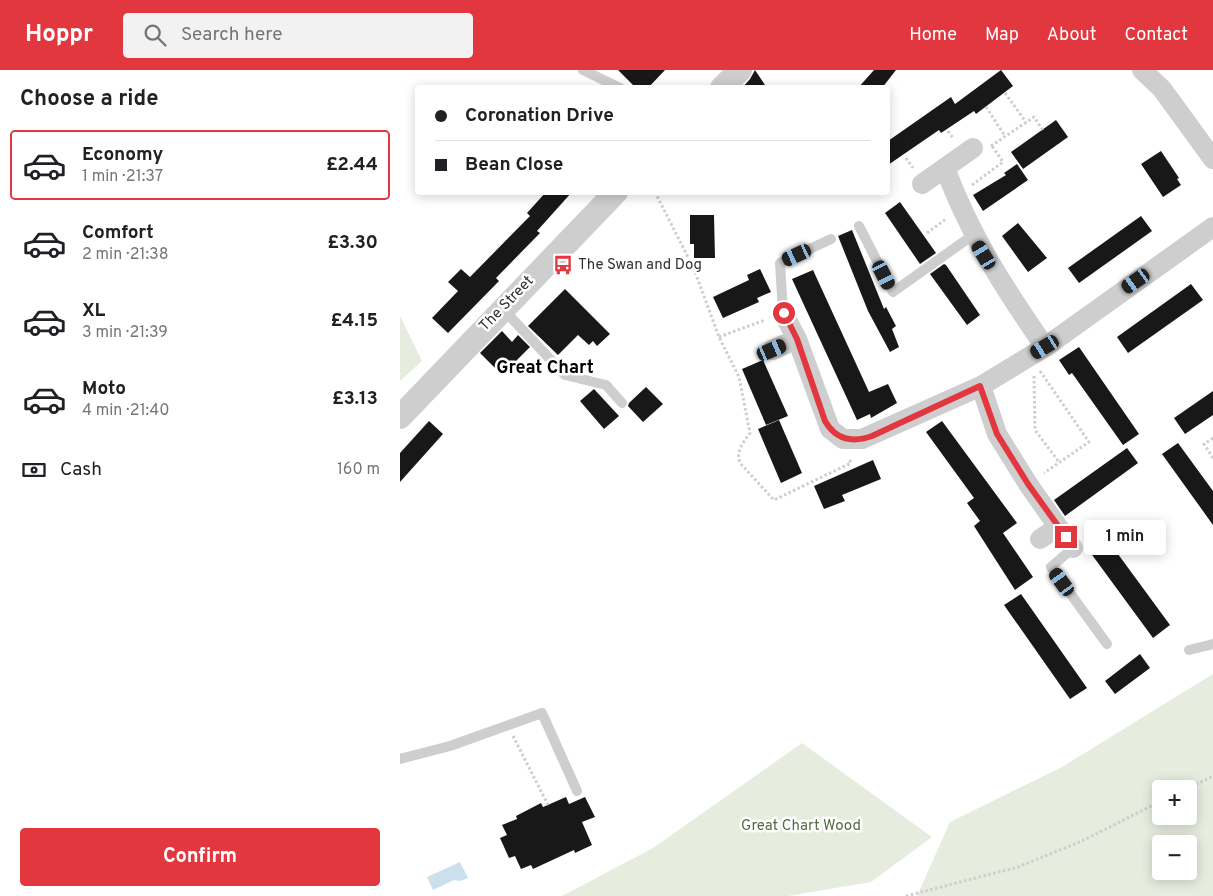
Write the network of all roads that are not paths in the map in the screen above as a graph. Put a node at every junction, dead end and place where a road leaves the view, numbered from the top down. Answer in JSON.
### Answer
{"nodes":[{"id":1,"x":583,"y":70,"type":"edge"},
{"id":2,"x":740,"y":70,"type":"edge"},
{"id":3,"x":1142,"y":70,"type":"edge"},
{"id":4,"x":614,"y":85,"type":"edge"},
{"id":5,"x":725,"y":85,"type":"edge"},
{"id":6,"x":983,"y":146,"type":"road end"},
{"id":7,"x":1213,"y":159,"type":"edge"},
{"id":8,"x":945,"y":168,"type":"junction"},
{"id":9,"x":922,"y":184,"type":"dead end"},
{"id":10,"x":613,"y":195,"type":"edge"},
{"id":11,"x":859,"y":226,"type":"dead end"},
{"id":12,"x":1213,"y":227,"type":"edge"},
{"id":13,"x":973,"y":234,"type":"junction"},
{"id":14,"x":831,"y":239,"type":"dead end"},
{"id":15,"x":503,"y":308,"type":"junction"},
{"id":16,"x":784,"y":313,"type":"joint"},
{"id":17,"x":797,"y":339,"type":"junction"},
{"id":18,"x":772,"y":350,"type":"dead end"},
{"id":19,"x":1038,"y":358,"type":"junction"},
{"id":20,"x":980,"y":386,"type":"junction"},
{"id":21,"x":622,"y":403,"type":"dead end"},
{"id":22,"x":400,"y":417,"type":"edge"},
{"id":23,"x":1058,"y":527,"type":"junction"},
{"id":24,"x":1040,"y":539,"type":"dead end"},
{"id":25,"x":1073,"y":548,"type":"joint"},
{"id":26,"x":1107,"y":644,"type":"dead end"},
{"id":27,"x":1213,"y":644,"type":"edge"},
{"id":28,"x":1189,"y":650,"type":"dead end"},
{"id":29,"x":400,"y":759,"type":"edge"},
{"id":30,"x":577,"y":791,"type":"dead end"}],
"edges":[{"from":1,"to":4,"type":"lane"},
{"from":2,"to":5,"type":"street"},
{"from":3,"to":7,"type":"street"},
{"from":6,"to":8,"type":"street"},
{"from":8,"to":9,"type":"street"},
{"from":8,"to":13,"type":"street"},
{"from":10,"to":15,"type":"street","name":"The Street"},
{"from":11,"to":13,"type":"lane"},
{"from":12,"to":19,"type":"street"},
{"from":13,"to":19,"type":"street"},
{"from":14,"to":16,"type":"lane"},
{"from":15,"to":21,"type":"lane"},
{"from":15,"to":22,"type":"street","name":"The Street"},
{"from":16,"to":17,"type":"street"},
{"from":17,"to":18,"type":"street"},
{"from":17,"to":20,"type":"street"},
{"from":19,"to":20,"type":"street"},
{"from":20,"to":23,"type":"street"},
{"from":23,"to":24,"type":"street"},
{"from":23,"to":25,"type":"street"},
{"from":25,"to":26,"type":"lane"},
{"from":27,"to":28,"type":"lane"},
{"from":29,"to":30,"type":"lane"}]}
